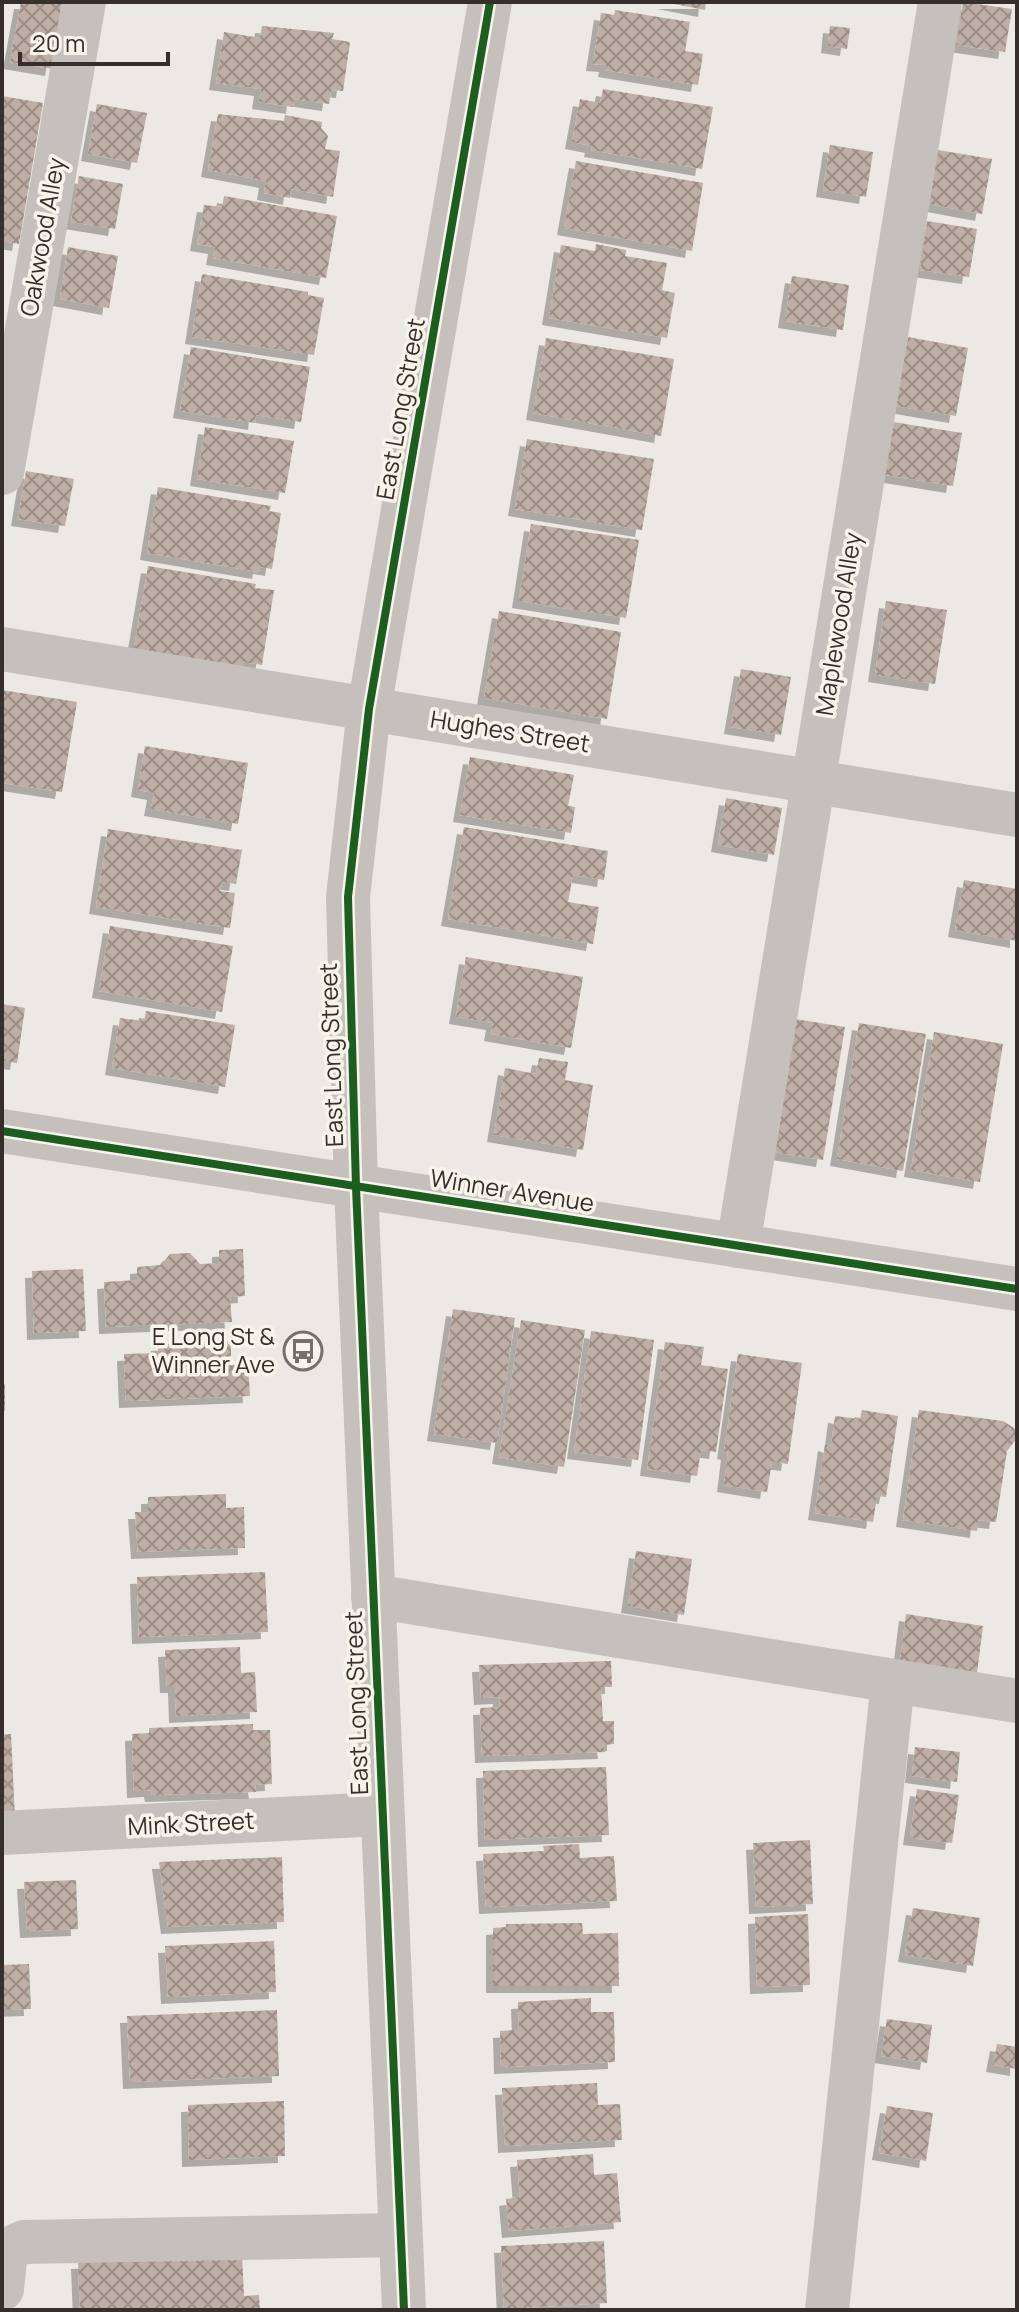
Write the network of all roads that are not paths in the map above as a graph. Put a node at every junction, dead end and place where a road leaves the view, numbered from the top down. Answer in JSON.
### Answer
{"nodes":[{"id":1,"x":84,"y":2,"type":"edge"},
{"id":2,"x":490,"y":2,"type":"edge"},
{"id":3,"x":940,"y":2,"type":"edge"},
{"id":4,"x":2,"y":473,"type":"edge"},
{"id":5,"x":2,"y":649,"type":"edge"},
{"id":6,"x":369,"y":709,"type":"junction"},
{"id":7,"x":813,"y":782,"type":"junction"},
{"id":8,"x":1017,"y":815,"type":"edge"},
{"id":9,"x":2,"y":1131,"type":"edge"},
{"id":10,"x":356,"y":1187,"type":"junction"},
{"id":11,"x":738,"y":1246,"type":"junction"},
{"id":12,"x":1017,"y":1289,"type":"edge"},
{"id":13,"x":373,"y":1596,"type":"junction"},
{"id":14,"x":893,"y":1681,"type":"junction"},
{"id":15,"x":1017,"y":1701,"type":"edge"},
{"id":16,"x":381,"y":1814,"type":"junction"},
{"id":17,"x":2,"y":1833,"type":"edge"},
{"id":18,"x":400,"y":2235,"type":"junction"},
{"id":19,"x":2,"y":2289,"type":"edge"},
{"id":20,"x":404,"y":2310,"type":"edge"},
{"id":21,"x":827,"y":2310,"type":"edge"}],
"edges":[{"from":1,"to":4,"type":"street","name":"Oakwood Alley"},
{"from":2,"to":6,"type":"street","name":"East Long Street"},
{"from":3,"to":7,"type":"street","name":"Maplewood Alley"},
{"from":5,"to":6,"type":"street","name":"Hughes Street"},
{"from":6,"to":7,"type":"street","name":"Hughes Street"},
{"from":6,"to":10,"type":"street","name":"East Long Street"},
{"from":7,"to":8,"type":"street","name":"Hughes Street"},
{"from":7,"to":11,"type":"street","name":"Maplewood Alley"},
{"from":9,"to":10,"type":"street","name":"Winner Avenue"},
{"from":10,"to":11,"type":"street","name":"Winner Avenue"},
{"from":10,"to":13,"type":"street","name":"East Long Street"},
{"from":11,"to":12,"type":"street","name":"Winner Avenue"},
{"from":13,"to":14,"type":"street"},
{"from":13,"to":16,"type":"street","name":"East Long Street"},
{"from":14,"to":15,"type":"street"},
{"from":14,"to":21,"type":"street"},
{"from":16,"to":17,"type":"street","name":"Mink Street"},
{"from":16,"to":18,"type":"street","name":"East Long Street"},
{"from":18,"to":19,"type":"street"},
{"from":18,"to":20,"type":"street","name":"East Long Street"}]}
